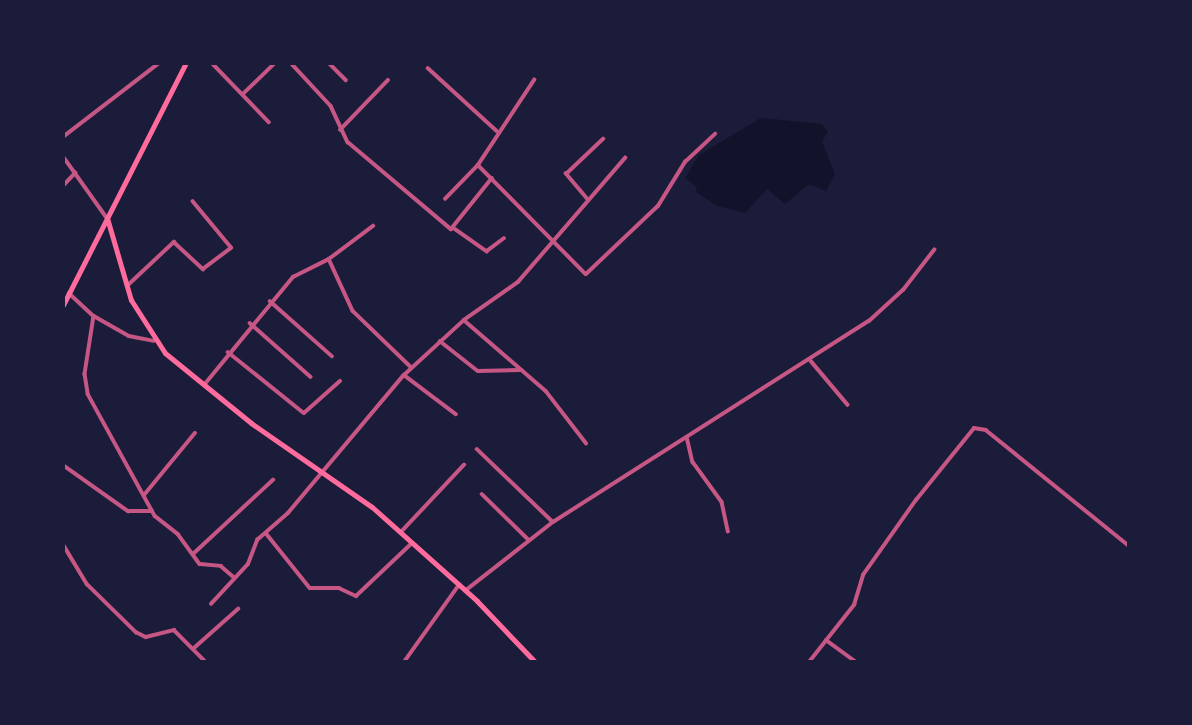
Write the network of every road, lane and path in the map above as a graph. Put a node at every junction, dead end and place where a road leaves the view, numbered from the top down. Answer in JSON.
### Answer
{"nodes":[{"id":1,"x":159,"y":63,"type":"edge"},
{"id":2,"x":186,"y":63,"type":"edge"},
{"id":3,"x":212,"y":63,"type":"edge"},
{"id":4,"x":275,"y":63,"type":"edge"},
{"id":5,"x":291,"y":63,"type":"edge"},
{"id":6,"x":329,"y":63,"type":"edge"},
{"id":7,"x":428,"y":68,"type":"dead end"},
{"id":8,"x":388,"y":79,"type":"dead end"},
{"id":9,"x":346,"y":80,"type":"dead end"},
{"id":10,"x":534,"y":80,"type":"dead end"},
{"id":11,"x":244,"y":93,"type":"junction"},
{"id":12,"x":269,"y":122,"type":"dead end"},
{"id":13,"x":340,"y":130,"type":"junction"},
{"id":14,"x":497,"y":131,"type":"junction"},
{"id":15,"x":715,"y":134,"type":"dead end"},
{"id":16,"x":63,"y":137,"type":"edge"},
{"id":17,"x":603,"y":139,"type":"dead end"},
{"id":18,"x":63,"y":156,"type":"edge"},
{"id":19,"x":625,"y":158,"type":"dead end"},
{"id":20,"x":478,"y":165,"type":"junction"},
{"id":21,"x":75,"y":173,"type":"junction"},
{"id":22,"x":492,"y":178,"type":"junction"},
{"id":23,"x":63,"y":187,"type":"edge"},
{"id":24,"x":587,"y":199,"type":"junction"},
{"id":25,"x":445,"y":200,"type":"dead end"},
{"id":26,"x":193,"y":202,"type":"dead end"},
{"id":27,"x":107,"y":218,"type":"junction"},
{"id":28,"x":373,"y":226,"type":"dead end"},
{"id":29,"x":453,"y":229,"type":"junction"},
{"id":30,"x":504,"y":238,"type":"dead end"},
{"id":31,"x":555,"y":239,"type":"junction"},
{"id":32,"x":934,"y":250,"type":"dead end"},
{"id":33,"x":329,"y":259,"type":"junction"},
{"id":34,"x":126,"y":287,"type":"junction"},
{"id":35,"x":69,"y":293,"type":"junction"},
{"id":36,"x":270,"y":301,"type":"junction"},
{"id":37,"x":63,"y":305,"type":"edge"},
{"id":38,"x":94,"y":316,"type":"junction"},
{"id":39,"x":464,"y":320,"type":"junction"},
{"id":40,"x":250,"y":323,"type":"junction"},
{"id":41,"x":154,"y":341,"type":"junction"},
{"id":42,"x":440,"y":341,"type":"junction"},
{"id":43,"x":228,"y":352,"type":"junction"},
{"id":44,"x":332,"y":356,"type":"dead end"},
{"id":45,"x":811,"y":361,"type":"junction"},
{"id":46,"x":411,"y":367,"type":"junction"},
{"id":47,"x":522,"y":370,"type":"junction"},
{"id":48,"x":404,"y":375,"type":"junction"},
{"id":49,"x":311,"y":377,"type":"dead end"},
{"id":50,"x":340,"y":382,"type":"dead end"},
{"id":51,"x":204,"y":386,"type":"junction"},
{"id":52,"x":848,"y":405,"type":"dead end"},
{"id":53,"x":457,"y":414,"type":"dead end"},
{"id":54,"x":195,"y":433,"type":"dead end"},
{"id":55,"x":687,"y":437,"type":"junction"},
{"id":56,"x":586,"y":443,"type":"dead end"},
{"id":57,"x":478,"y":449,"type":"dead end"},
{"id":58,"x":464,"y":465,"type":"dead end"},
{"id":59,"x":63,"y":466,"type":"edge"},
{"id":60,"x":322,"y":470,"type":"junction"},
{"id":61,"x":273,"y":480,"type":"dead end"},
{"id":62,"x":482,"y":494,"type":"dead end"},
{"id":63,"x":144,"y":495,"type":"junction"},
{"id":64,"x":152,"y":511,"type":"junction"},
{"id":65,"x":553,"y":522,"type":"junction"},
{"id":66,"x":728,"y":531,"type":"dead end"},
{"id":67,"x":400,"y":532,"type":"junction"},
{"id":68,"x":266,"y":533,"type":"junction"},
{"id":69,"x":529,"y":541,"type":"junction"},
{"id":70,"x":412,"y":543,"type":"junction"},
{"id":71,"x":63,"y":544,"type":"edge"},
{"id":72,"x":1129,"y":546,"type":"edge"},
{"id":73,"x":193,"y":554,"type":"junction"},
{"id":74,"x":235,"y":578,"type":"junction"},
{"id":75,"x":459,"y":585,"type":"junction"},
{"id":76,"x":465,"y":591,"type":"junction"},
{"id":77,"x":211,"y":604,"type":"dead end"},
{"id":78,"x":238,"y":609,"type":"dead end"},
{"id":79,"x":826,"y":640,"type":"junction"},
{"id":80,"x":194,"y":648,"type":"junction"},
{"id":81,"x":202,"y":661,"type":"edge"},
{"id":82,"x":404,"y":662,"type":"edge"},
{"id":83,"x":536,"y":662,"type":"edge"},
{"id":84,"x":808,"y":662,"type":"edge"},
{"id":85,"x":856,"y":662,"type":"edge"}],
"edges":[{"from":1,"to":16,"type":"street"},
{"from":2,"to":27,"type":"main road"},
{"from":3,"to":11,"type":"street"},
{"from":4,"to":11,"type":"street"},
{"from":5,"to":13,"type":"street"},
{"from":6,"to":9,"type":"street"},
{"from":7,"to":14,"type":"street"},
{"from":8,"to":13,"type":"street"},
{"from":10,"to":14,"type":"street"},
{"from":11,"to":12,"type":"street"},
{"from":13,"to":29,"type":"street"},
{"from":14,"to":20,"type":"street"},
{"from":15,"to":31,"type":"street"},
{"from":17,"to":24,"type":"street"},
{"from":18,"to":21,"type":"street"},
{"from":19,"to":24,"type":"street"},
{"from":20,"to":22,"type":"street"},
{"from":20,"to":25,"type":"street"},
{"from":21,"to":23,"type":"street"},
{"from":21,"to":27,"type":"street"},
{"from":22,"to":29,"type":"street"},
{"from":22,"to":31,"type":"street"},
{"from":24,"to":31,"type":"street"},
{"from":26,"to":34,"type":"street"},
{"from":27,"to":34,"type":"main road"},
{"from":27,"to":35,"type":"main road"},
{"from":28,"to":33,"type":"street"},
{"from":29,"to":30,"type":"street"},
{"from":31,"to":39,"type":"street"},
{"from":32,"to":45,"type":"street"},
{"from":33,"to":36,"type":"street"},
{"from":33,"to":46,"type":"street"},
{"from":34,"to":41,"type":"main road"},
{"from":35,"to":37,"type":"main road"},
{"from":35,"to":38,"type":"street"},
{"from":36,"to":40,"type":"street"},
{"from":36,"to":44,"type":"street"},
{"from":38,"to":41,"type":"street"},
{"from":38,"to":63,"type":"street"},
{"from":39,"to":42,"type":"street"},
{"from":39,"to":47,"type":"street"},
{"from":40,"to":43,"type":"street"},
{"from":40,"to":49,"type":"street"},
{"from":41,"to":51,"type":"main road"},
{"from":42,"to":46,"type":"street"},
{"from":42,"to":47,"type":"street"},
{"from":43,"to":50,"type":"street"},
{"from":43,"to":51,"type":"street"},
{"from":45,"to":52,"type":"street"},
{"from":45,"to":55,"type":"street"},
{"from":46,"to":48,"type":"street"},
{"from":47,"to":56,"type":"street"},
{"from":48,"to":53,"type":"street"},
{"from":48,"to":60,"type":"street"},
{"from":51,"to":60,"type":"main road"},
{"from":54,"to":63,"type":"street"},
{"from":55,"to":65,"type":"street"},
{"from":55,"to":66,"type":"street"},
{"from":57,"to":65,"type":"street"},
{"from":58,"to":67,"type":"street"},
{"from":59,"to":64,"type":"street"},
{"from":60,"to":67,"type":"main road"},
{"from":60,"to":68,"type":"street"},
{"from":61,"to":73,"type":"street"},
{"from":62,"to":69,"type":"street"},
{"from":63,"to":64,"type":"street"},
{"from":64,"to":73,"type":"street"},
{"from":65,"to":69,"type":"street"},
{"from":67,"to":70,"type":"main road"},
{"from":68,"to":70,"type":"street"},
{"from":68,"to":74,"type":"street"},
{"from":69,"to":76,"type":"street"},
{"from":70,"to":75,"type":"main road"},
{"from":71,"to":80,"type":"street"},
{"from":72,"to":79,"type":"street"},
{"from":73,"to":74,"type":"street"},
{"from":74,"to":77,"type":"street"},
{"from":75,"to":76,"type":"main road"},
{"from":75,"to":82,"type":"street"},
{"from":76,"to":83,"type":"main road"},
{"from":78,"to":80,"type":"street"},
{"from":79,"to":84,"type":"street"},
{"from":79,"to":85,"type":"street"},
{"from":80,"to":81,"type":"street"}]}
